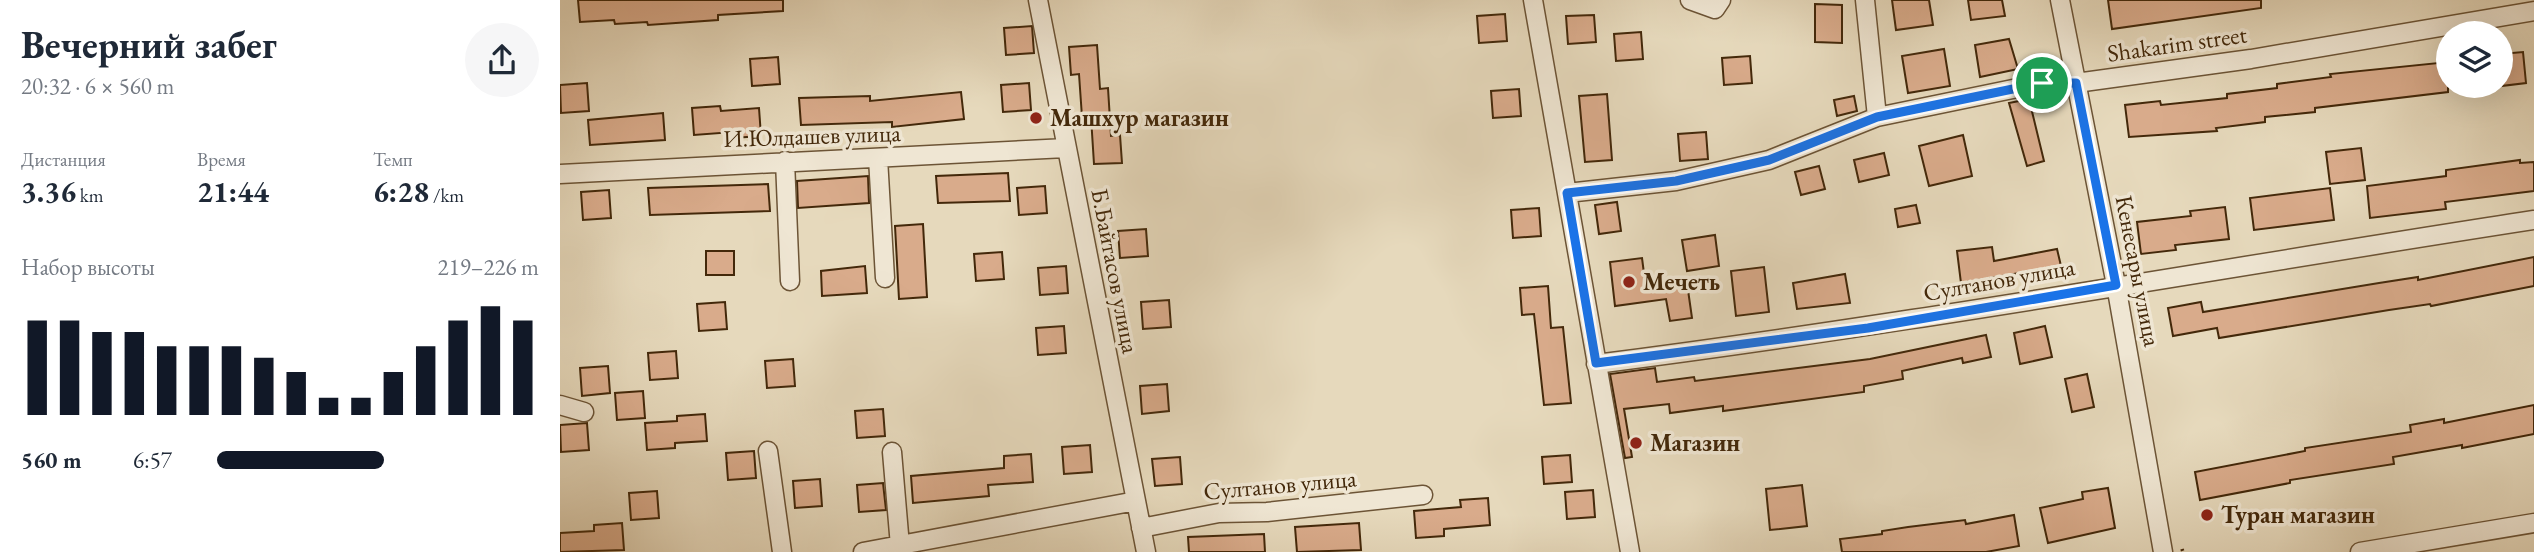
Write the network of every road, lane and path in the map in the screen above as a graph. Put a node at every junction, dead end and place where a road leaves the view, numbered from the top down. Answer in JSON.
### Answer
{"nodes":[{"id":1,"x":1038,"y":0,"type":"edge"},
{"id":2,"x":1533,"y":0,"type":"edge"},
{"id":3,"x":1690,"y":0,"type":"edge"},
{"id":4,"x":1721,"y":0,"type":"edge"},
{"id":5,"x":1865,"y":0,"type":"edge"},
{"id":6,"x":2060,"y":0,"type":"edge"},
{"id":7,"x":2534,"y":11,"type":"edge"},
{"id":8,"x":2076,"y":83,"type":"junction"},
{"id":9,"x":1877,"y":117,"type":"junction"},
{"id":10,"x":1066,"y":148,"type":"junction"},
{"id":11,"x":878,"y":158,"type":"junction"},
{"id":12,"x":785,"y":160,"type":"junction"},
{"id":13,"x":560,"y":174,"type":"edge"},
{"id":14,"x":1567,"y":193,"type":"junction"},
{"id":15,"x":2534,"y":220,"type":"edge"},
{"id":16,"x":885,"y":278,"type":"dead end"},
{"id":17,"x":790,"y":281,"type":"dead end"},
{"id":18,"x":2116,"y":285,"type":"junction"},
{"id":19,"x":1596,"y":363,"type":"junction"},
{"id":20,"x":560,"y":405,"type":"edge"},
{"id":21,"x":584,"y":412,"type":"dead end"},
{"id":22,"x":768,"y":451,"type":"dead end"},
{"id":23,"x":892,"y":453,"type":"dead end"},
{"id":24,"x":1423,"y":495,"type":"dead end"},
{"id":25,"x":1136,"y":501,"type":"junction"},
{"id":26,"x":2534,"y":523,"type":"edge"},
{"id":27,"x":1141,"y":528,"type":"junction"},
{"id":28,"x":900,"y":545,"type":"junction"},
{"id":29,"x":782,"y":552,"type":"edge"},
{"id":30,"x":863,"y":552,"type":"edge"},
{"id":31,"x":1146,"y":552,"type":"edge"},
{"id":32,"x":1630,"y":552,"type":"edge"},
{"id":33,"x":2163,"y":552,"type":"edge"},
{"id":34,"x":2360,"y":552,"type":"edge"}],
"edges":[{"from":1,"to":10,"type":"street","name":"Б.Байтасов улица"},
{"from":2,"to":14,"type":"street"},
{"from":3,"to":4,"type":"street"},
{"from":5,"to":9,"type":"street"},
{"from":6,"to":8,"type":"street","name":"Кенесары улица"},
{"from":7,"to":8,"type":"street","name":"Shakarim street"},
{"from":8,"to":9,"type":"street","name":"Shakarim street"},
{"from":8,"to":18,"type":"street","name":"Кенесары улица"},
{"from":9,"to":14,"type":"street","name":"Shakarim street"},
{"from":10,"to":11,"type":"street","name":"И.Юлдашев улица"},
{"from":10,"to":25,"type":"street","name":"Б.Байтасов улица"},
{"from":11,"to":12,"type":"street","name":"И.Юлдашев улица"},
{"from":11,"to":16,"type":"street"},
{"from":12,"to":13,"type":"street","name":"И.Юлдашев улица"},
{"from":12,"to":17,"type":"street"},
{"from":14,"to":19,"type":"street"},
{"from":15,"to":18,"type":"street","name":"Султанов улица"},
{"from":18,"to":19,"type":"street","name":"Султанов улица"},
{"from":18,"to":33,"type":"street","name":"Кенесары улица"},
{"from":19,"to":32,"type":"street"},
{"from":20,"to":21,"type":"street"},
{"from":22,"to":29,"type":"street"},
{"from":23,"to":28,"type":"street"},
{"from":24,"to":27,"type":"street","name":"Султанов улица"},
{"from":25,"to":27,"type":"street","name":"Б.Байтасов улица"},
{"from":25,"to":28,"type":"street"},
{"from":26,"to":34,"type":"street"},
{"from":27,"to":31,"type":"street","name":"Б.Байтасов улица"},
{"from":28,"to":30,"type":"street"}]}
